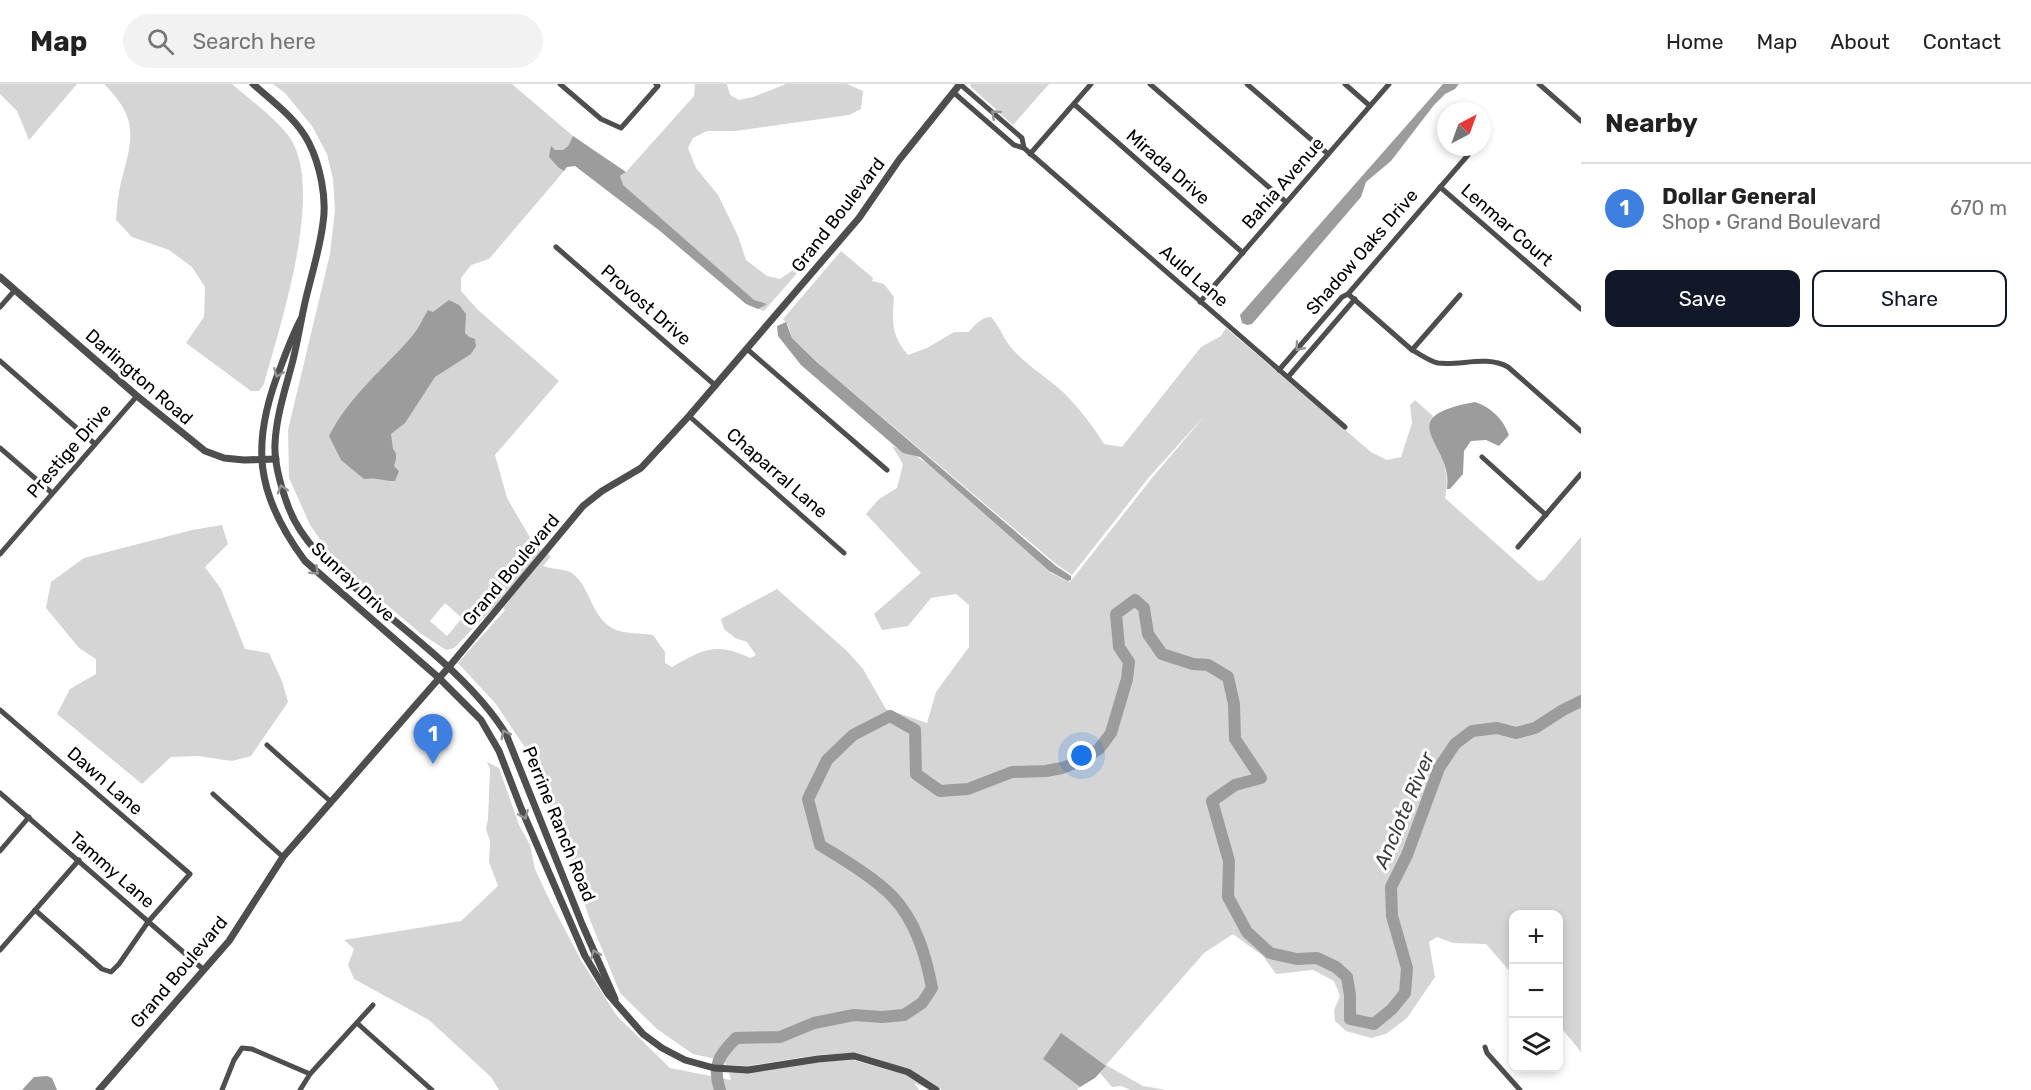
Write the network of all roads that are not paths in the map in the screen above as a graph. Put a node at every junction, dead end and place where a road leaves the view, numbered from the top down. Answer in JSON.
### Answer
{"nodes":[{"id":1,"x":253,"y":84,"type":"edge"},
{"id":2,"x":560,"y":84,"type":"edge"},
{"id":3,"x":656,"y":84,"type":"edge"},
{"id":4,"x":1091,"y":84,"type":"edge"},
{"id":5,"x":1150,"y":84,"type":"edge"},
{"id":6,"x":1247,"y":84,"type":"edge"},
{"id":7,"x":1345,"y":84,"type":"edge"},
{"id":8,"x":1389,"y":84,"type":"edge"},
{"id":9,"x":1539,"y":84,"type":"edge"},
{"id":10,"x":955,"y":87,"type":"edge"},
{"id":11,"x":1074,"y":104,"type":"junction"},
{"id":12,"x":1370,"y":106,"type":"junction"},
{"id":13,"x":1581,"y":120,"type":"edge"},
{"id":14,"x":1024,"y":148,"type":"junction"},
{"id":15,"x":1030,"y":154,"type":"junction"},
{"id":16,"x":1328,"y":154,"type":"junction"},
{"id":17,"x":1467,"y":156,"type":"edge"},
{"id":18,"x":1440,"y":187,"type":"junction"},
{"id":19,"x":1287,"y":202,"type":"junction"},
{"id":20,"x":556,"y":247,"type":"dead end"},
{"id":21,"x":1243,"y":253,"type":"junction"},
{"id":22,"x":0,"y":277,"type":"edge"},
{"id":23,"x":15,"y":290,"type":"junction"},
{"id":24,"x":1348,"y":294,"type":"junction"},
{"id":25,"x":1460,"y":296,"type":"dead end"},
{"id":26,"x":1355,"y":299,"type":"junction"},
{"id":27,"x":1200,"y":302,"type":"junction"},
{"id":28,"x":0,"y":307,"type":"edge"},
{"id":29,"x":1581,"y":309,"type":"edge"},
{"id":30,"x":301,"y":319,"type":"junction"},
{"id":31,"x":747,"y":349,"type":"junction"},
{"id":32,"x":1412,"y":350,"type":"junction"},
{"id":33,"x":0,"y":361,"type":"edge"},
{"id":34,"x":1279,"y":370,"type":"junction"},
{"id":35,"x":1288,"y":377,"type":"junction"},
{"id":36,"x":716,"y":386,"type":"junction"},
{"id":37,"x":137,"y":396,"type":"junction"},
{"id":38,"x":689,"y":416,"type":"junction"},
{"id":39,"x":1345,"y":427,"type":"dead end"},
{"id":40,"x":1581,"y":431,"type":"edge"},
{"id":41,"x":95,"y":444,"type":"junction"},
{"id":42,"x":0,"y":448,"type":"edge"},
{"id":43,"x":6,"y":453,"type":"junction"},
{"id":44,"x":1482,"y":458,"type":"dead end"},
{"id":45,"x":276,"y":459,"type":"junction"},
{"id":46,"x":0,"y":460,"type":"edge"},
{"id":47,"x":262,"y":460,"type":"junction"},
{"id":48,"x":887,"y":470,"type":"dead end"},
{"id":49,"x":1581,"y":474,"type":"edge"},
{"id":50,"x":52,"y":493,"type":"junction"},
{"id":51,"x":1546,"y":515,"type":"junction"},
{"id":52,"x":1518,"y":547,"type":"dead end"},
{"id":53,"x":844,"y":553,"type":"dead end"},
{"id":54,"x":0,"y":554,"type":"edge"},
{"id":55,"x":448,"y":668,"type":"junction"},
{"id":56,"x":439,"y":678,"type":"junction"},
{"id":57,"x":0,"y":710,"type":"edge"},
{"id":58,"x":267,"y":745,"type":"dead end"},
{"id":59,"x":0,"y":793,"type":"edge"},
{"id":60,"x":213,"y":794,"type":"dead end"},
{"id":61,"x":330,"y":801,"type":"junction"},
{"id":62,"x":28,"y":818,"type":"junction"},
{"id":63,"x":0,"y":851,"type":"edge"},
{"id":64,"x":283,"y":857,"type":"junction"},
{"id":65,"x":78,"y":860,"type":"junction"},
{"id":66,"x":35,"y":910,"type":"junction"},
{"id":67,"x":148,"y":922,"type":"junction"},
{"id":68,"x":0,"y":950,"type":"edge"},
{"id":69,"x":204,"y":970,"type":"junction"},
{"id":70,"x":373,"y":1005,"type":"dead end"},
{"id":71,"x":619,"y":1007,"type":"junction"},
{"id":72,"x":357,"y":1023,"type":"junction"},
{"id":73,"x":1485,"y":1047,"type":"dead end"},
{"id":74,"x":310,"y":1074,"type":"junction"},
{"id":75,"x":99,"y":1090,"type":"edge"},
{"id":76,"x":222,"y":1090,"type":"edge"},
{"id":77,"x":300,"y":1090,"type":"edge"},
{"id":78,"x":432,"y":1090,"type":"edge"},
{"id":79,"x":936,"y":1090,"type":"edge"},
{"id":80,"x":1520,"y":1090,"type":"edge"}],
"edges":[{"from":1,"to":30,"type":"street","name":"Sunray Drive"},
{"from":2,"to":3,"type":"street"},
{"from":4,"to":11,"type":"street"},
{"from":5,"to":19,"type":"street"},
{"from":6,"to":16,"type":"street"},
{"from":7,"to":12,"type":"street"},
{"from":8,"to":12,"type":"street","name":"Bahia Avenue"},
{"from":9,"to":13,"type":"street"},
{"from":10,"to":14,"type":"street","name":"Auld Lane"},
{"from":14,"to":10,"type":"street","name":"Auld Lane","one_way":true},
{"from":10,"to":31,"type":"street","name":"Grand Boulevard"},
{"from":11,"to":15,"type":"street"},
{"from":11,"to":21,"type":"street","name":"Mirada Drive"},
{"from":12,"to":16,"type":"street","name":"Bahia Avenue"},
{"from":14,"to":15,"type":"street","name":"Auld Lane"},
{"from":15,"to":27,"type":"street","name":"Auld Lane"},
{"from":16,"to":19,"type":"street","name":"Bahia Avenue"},
{"from":17,"to":18,"type":"street","name":"Shadow Oaks Drive"},
{"from":18,"to":24,"type":"street","name":"Shadow Oaks Drive"},
{"from":18,"to":29,"type":"street","name":"Lenmar Court"},
{"from":19,"to":21,"type":"street","name":"Bahia Avenue"},
{"from":20,"to":36,"type":"street","name":"Provost Drive"},
{"from":21,"to":27,"type":"street","name":"Bahia Avenue"},
{"from":22,"to":23,"type":"street","name":"Darlington Road"},
{"from":23,"to":28,"type":"street"},
{"from":23,"to":37,"type":"street","name":"Darlington Road"},
{"from":24,"to":26,"type":"street"},
{"from":24,"to":34,"type":"street","name":"Shadow Oaks Drive","one_way":true},
{"from":25,"to":32,"type":"street"},
{"from":26,"to":32,"type":"street"},
{"from":26,"to":35,"type":"street","name":"Shadow Oaks Drive"},
{"from":27,"to":34,"type":"street","name":"Auld Lane"},
{"from":30,"to":45,"type":"street","name":"Sunray Drive"},
{"from":30,"to":47,"type":"street","name":"Sunray Drive","one_way":true},
{"from":31,"to":36,"type":"street","name":"Grand Boulevard"},
{"from":31,"to":48,"type":"street"},
{"from":32,"to":40,"type":"street"},
{"from":33,"to":41,"type":"street"},
{"from":34,"to":35,"type":"street","name":"Auld Lane"},
{"from":35,"to":39,"type":"street","name":"Auld Lane"},
{"from":36,"to":38,"type":"street","name":"Grand Boulevard"},
{"from":37,"to":41,"type":"street","name":"Prestige Drive"},
{"from":37,"to":47,"type":"street","name":"Darlington Road"},
{"from":38,"to":53,"type":"street","name":"Chaparral Lane"},
{"from":38,"to":55,"type":"street","name":"Grand Boulevard"},
{"from":41,"to":50,"type":"street","name":"Prestige Drive"},
{"from":42,"to":43,"type":"street"},
{"from":43,"to":46,"type":"street"},
{"from":43,"to":50,"type":"street"},
{"from":44,"to":51,"type":"street"},
{"from":45,"to":47,"type":"street","name":"Darlington Road"},
{"from":55,"to":45,"type":"street","name":"Sunray Drive","one_way":true},
{"from":47,"to":56,"type":"street","name":"Sunray Drive","one_way":true},
{"from":49,"to":51,"type":"street"},
{"from":50,"to":54,"type":"street","name":"Prestige Drive"},
{"from":51,"to":52,"type":"street"},
{"from":55,"to":56,"type":"street","name":"Grand Boulevard"},
{"from":71,"to":55,"type":"street","name":"Perrine Ranch Road","one_way":true},
{"from":56,"to":61,"type":"street","name":"Grand Boulevard"},
{"from":56,"to":71,"type":"street","name":"Perrine Ranch Road","one_way":true},
{"from":57,"to":67,"type":"street","name":"Dawn Lane"},
{"from":58,"to":61,"type":"street"},
{"from":59,"to":62,"type":"street","name":"Tammy Lane"},
{"from":60,"to":64,"type":"street"},
{"from":61,"to":64,"type":"street","name":"Grand Boulevard"},
{"from":62,"to":63,"type":"street"},
{"from":62,"to":65,"type":"street","name":"Tammy Lane"},
{"from":64,"to":69,"type":"street","name":"Grand Boulevard"},
{"from":65,"to":66,"type":"street"},
{"from":65,"to":67,"type":"street","name":"Tammy Lane"},
{"from":66,"to":67,"type":"street"},
{"from":66,"to":68,"type":"street"},
{"from":67,"to":69,"type":"street","name":"Tammy Lane"},
{"from":69,"to":75,"type":"street","name":"Grand Boulevard"},
{"from":70,"to":72,"type":"street"},
{"from":71,"to":79,"type":"street","name":"Perrine Ranch Road"},
{"from":72,"to":74,"type":"street"},
{"from":72,"to":78,"type":"street"},
{"from":73,"to":80,"type":"street"},
{"from":74,"to":76,"type":"street"},
{"from":74,"to":77,"type":"street"}]}
